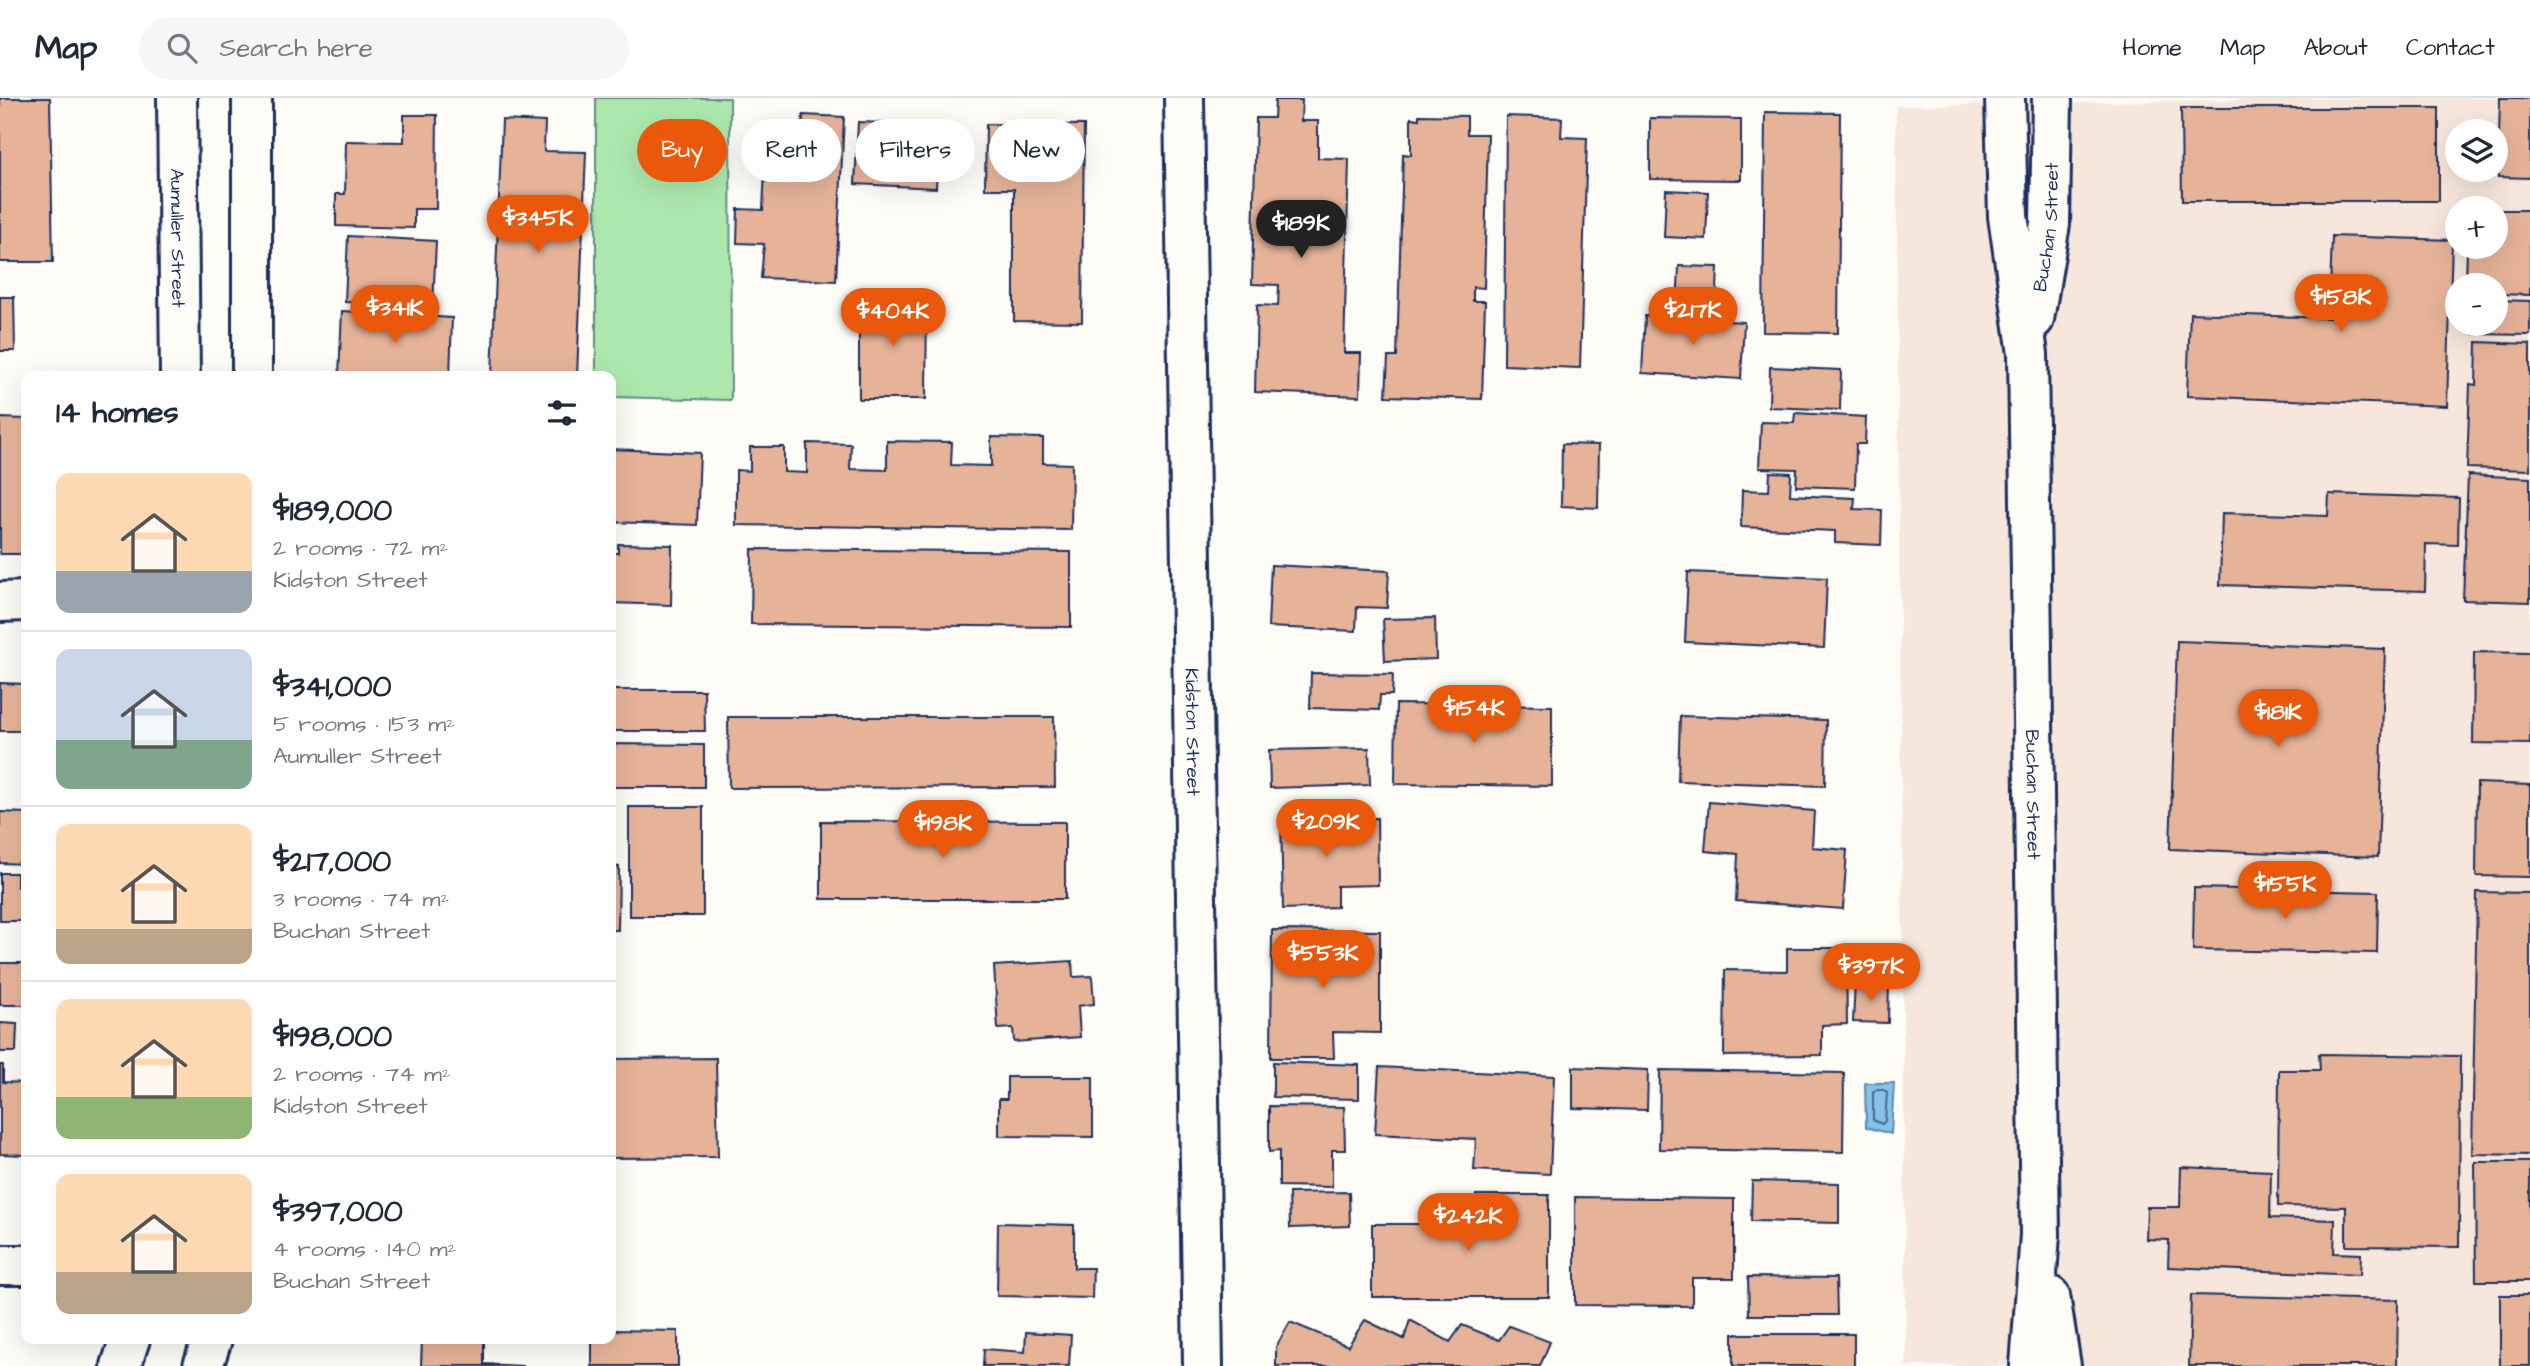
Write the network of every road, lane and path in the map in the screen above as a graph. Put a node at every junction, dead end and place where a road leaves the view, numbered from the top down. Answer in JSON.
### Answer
{"nodes":[{"id":1,"x":252,"y":98,"type":"edge"},
{"id":2,"x":1184,"y":98,"type":"edge"},
{"id":3,"x":2005,"y":98,"type":"edge"},
{"id":4,"x":2052,"y":98,"type":"edge"},
{"id":5,"x":174,"y":101,"type":"edge"},
{"id":6,"x":2028,"y":355,"type":"junction"},
{"id":7,"x":180,"y":371,"type":"edge"},
{"id":8,"x":252,"y":371,"type":"edge"},
{"id":9,"x":0,"y":601,"type":"edge"},
{"id":10,"x":21,"y":601,"type":"edge"},
{"id":11,"x":2040,"y":1235,"type":"junction"},
{"id":12,"x":0,"y":1265,"type":"edge"},
{"id":13,"x":21,"y":1265,"type":"edge"},
{"id":14,"x":128,"y":1344,"type":"edge"},
{"id":15,"x":210,"y":1344,"type":"edge"},
{"id":16,"x":121,"y":1366,"type":"edge"},
{"id":17,"x":202,"y":1366,"type":"edge"},
{"id":18,"x":1203,"y":1366,"type":"edge"},
{"id":19,"x":2030,"y":1366,"type":"edge"},
{"id":20,"x":2061,"y":1366,"type":"edge"}],
"edges":[{"from":1,"to":8,"type":"street"},
{"from":2,"to":18,"type":"street","name":"Kidston Street"},
{"from":3,"to":6,"type":"street","name":"Buchan Street"},
{"from":4,"to":6,"type":"street","name":"Buchan Street"},
{"from":5,"to":7,"type":"street","name":"Aumuller Street"},
{"from":6,"to":11,"type":"street","name":"Buchan Street"},
{"from":9,"to":10,"type":"street"},
{"from":11,"to":19,"type":"street","name":"Buchan Street"},
{"from":11,"to":20,"type":"street","name":"Buchan Street"},
{"from":12,"to":13,"type":"street"},
{"from":14,"to":16,"type":"street"},
{"from":15,"to":17,"type":"street"}]}
